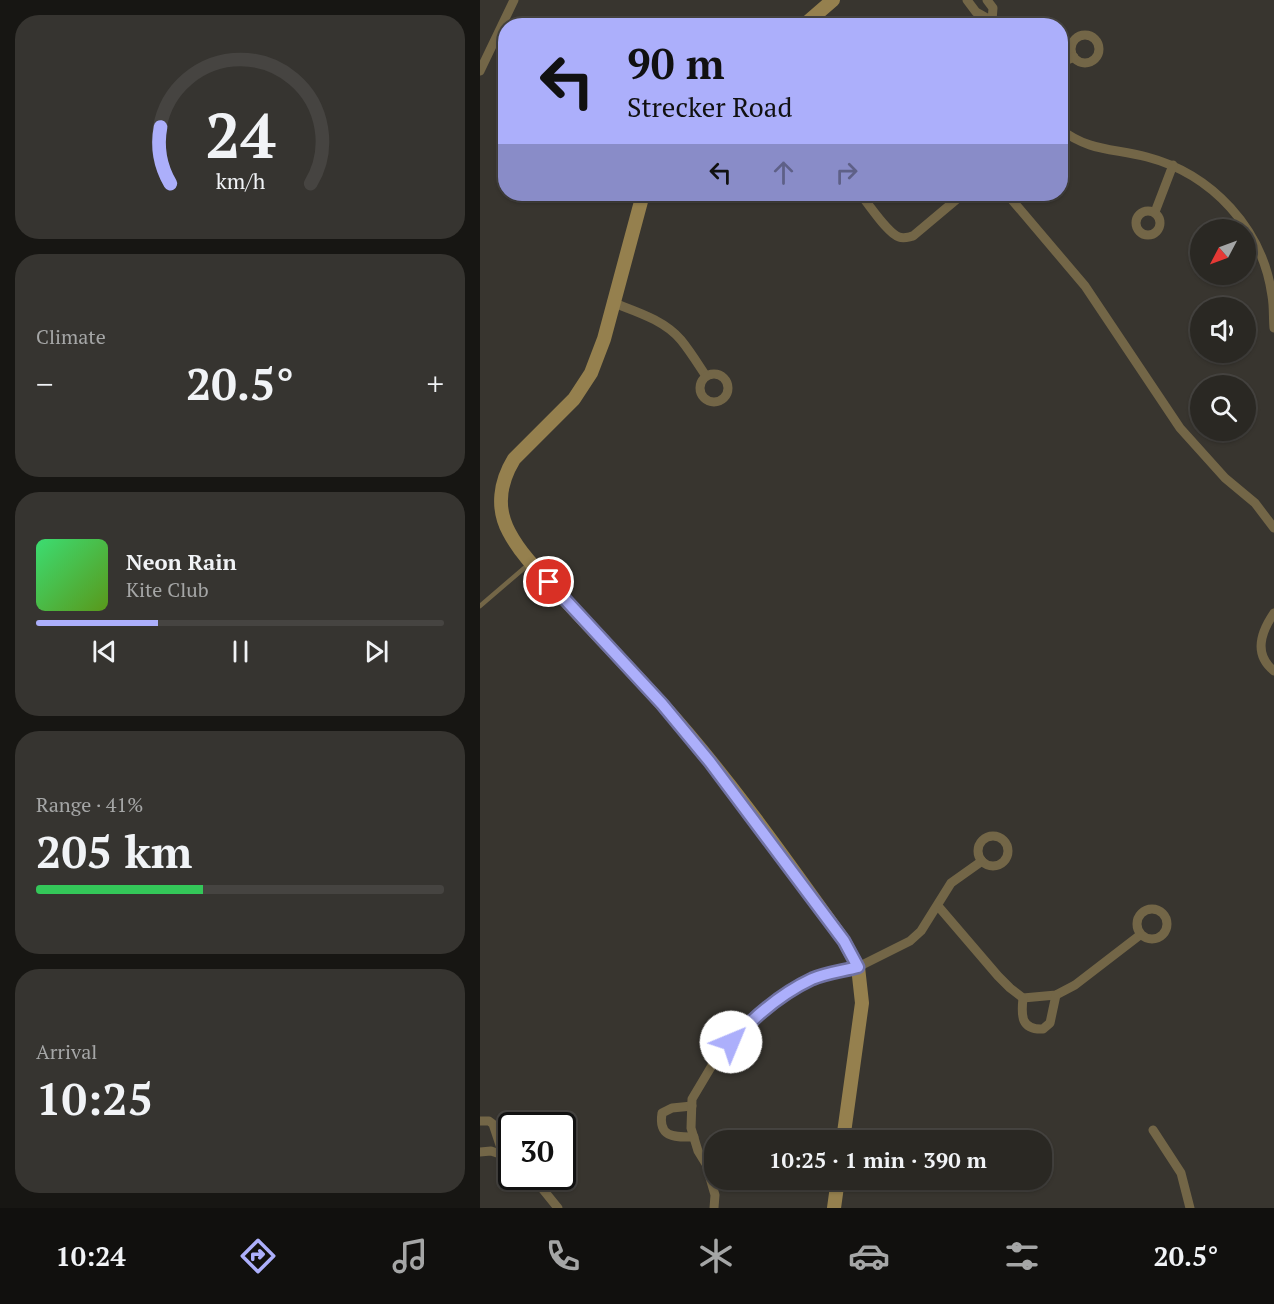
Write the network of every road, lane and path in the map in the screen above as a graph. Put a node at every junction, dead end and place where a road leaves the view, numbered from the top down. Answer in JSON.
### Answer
{"nodes":[{"id":1,"x":514,"y":0,"type":"edge"},
{"id":2,"x":833,"y":0,"type":"edge"},
{"id":3,"x":967,"y":0,"type":"edge"},
{"id":4,"x":987,"y":0,"type":"edge"},
{"id":5,"x":505,"y":18,"type":"edge"},
{"id":6,"x":812,"y":18,"type":"edge"},
{"id":7,"x":986,"y":18,"type":"edge"},
{"id":8,"x":994,"y":18,"type":"edge"},
{"id":9,"x":498,"y":32,"type":"edge"},
{"id":10,"x":1074,"y":57,"type":"dead end"},
{"id":11,"x":1068,"y":60,"type":"edge"},
{"id":12,"x":481,"y":66,"type":"edge"},
{"id":13,"x":1068,"y":133,"type":"edge"},
{"id":14,"x":1173,"y":165,"type":"junction"},
{"id":15,"x":641,"y":201,"type":"edge"},
{"id":16,"x":866,"y":201,"type":"edge"},
{"id":17,"x":955,"y":201,"type":"edge"},
{"id":18,"x":1013,"y":201,"type":"edge"},
{"id":19,"x":1155,"y":212,"type":"dead end"},
{"id":20,"x":614,"y":303,"type":"junction"},
{"id":21,"x":1274,"y":328,"type":"edge"},
{"id":22,"x":706,"y":376,"type":"dead end"},
{"id":23,"x":1274,"y":528,"type":"edge"},
{"id":24,"x":531,"y":562,"type":"junction"},
{"id":25,"x":480,"y":606,"type":"edge"},
{"id":26,"x":1274,"y":613,"type":"edge"},
{"id":27,"x":1274,"y":671,"type":"edge"},
{"id":28,"x":982,"y":861,"type":"dead end"},
{"id":29,"x":938,"y":906,"type":"junction"},
{"id":30,"x":1140,"y":935,"type":"dead end"},
{"id":31,"x":858,"y":967,"type":"junction"},
{"id":32,"x":1056,"y":995,"type":"junction"},
{"id":33,"x":1023,"y":998,"type":"junction"},
{"id":34,"x":692,"y":1106,"type":"junction"},
{"id":35,"x":480,"y":1121,"type":"edge"},
{"id":36,"x":844,"y":1130,"type":"edge"},
{"id":37,"x":1153,"y":1130,"type":"dead end"},
{"id":38,"x":498,"y":1137,"type":"edge"},
{"id":39,"x":694,"y":1137,"type":"junction"},
{"id":40,"x":480,"y":1152,"type":"edge"},
{"id":41,"x":498,"y":1153,"type":"edge"},
{"id":42,"x":543,"y":1190,"type":"edge"},
{"id":43,"x":836,"y":1190,"type":"edge"},
{"id":44,"x":558,"y":1208,"type":"edge"},
{"id":45,"x":714,"y":1208,"type":"edge"},
{"id":46,"x":834,"y":1208,"type":"edge"},
{"id":47,"x":1190,"y":1208,"type":"edge"}],
"edges":[{"from":1,"to":5,"type":"street"},
{"from":2,"to":6,"type":"street"},
{"from":3,"to":7,"type":"street"},
{"from":4,"to":8,"type":"street"},
{"from":9,"to":12,"type":"street"},
{"from":10,"to":11,"type":"street"},
{"from":13,"to":14,"type":"street"},
{"from":14,"to":19,"type":"street"},
{"from":14,"to":21,"type":"street"},
{"from":15,"to":20,"type":"street"},
{"from":16,"to":17,"type":"street"},
{"from":18,"to":23,"type":"street"},
{"from":20,"to":22,"type":"street"},
{"from":20,"to":24,"type":"street"},
{"from":24,"to":25,"type":"lane"},
{"from":24,"to":31,"type":"street"},
{"from":26,"to":27,"type":"street"},
{"from":28,"to":29,"type":"street"},
{"from":29,"to":31,"type":"street"},
{"from":29,"to":33,"type":"street"},
{"from":30,"to":32,"type":"street"},
{"from":31,"to":34,"type":"street"},
{"from":31,"to":36,"type":"street"},
{"from":32,"to":33,"type":"street"},
{"from":32,"to":33,"type":"street"},
{"from":34,"to":39,"type":"street"},
{"from":34,"to":39,"type":"street"},
{"from":35,"to":38,"type":"street"},
{"from":37,"to":47,"type":"street"},
{"from":39,"to":45,"type":"street"},
{"from":40,"to":41,"type":"street"},
{"from":42,"to":44,"type":"street"},
{"from":43,"to":46,"type":"street"}]}
